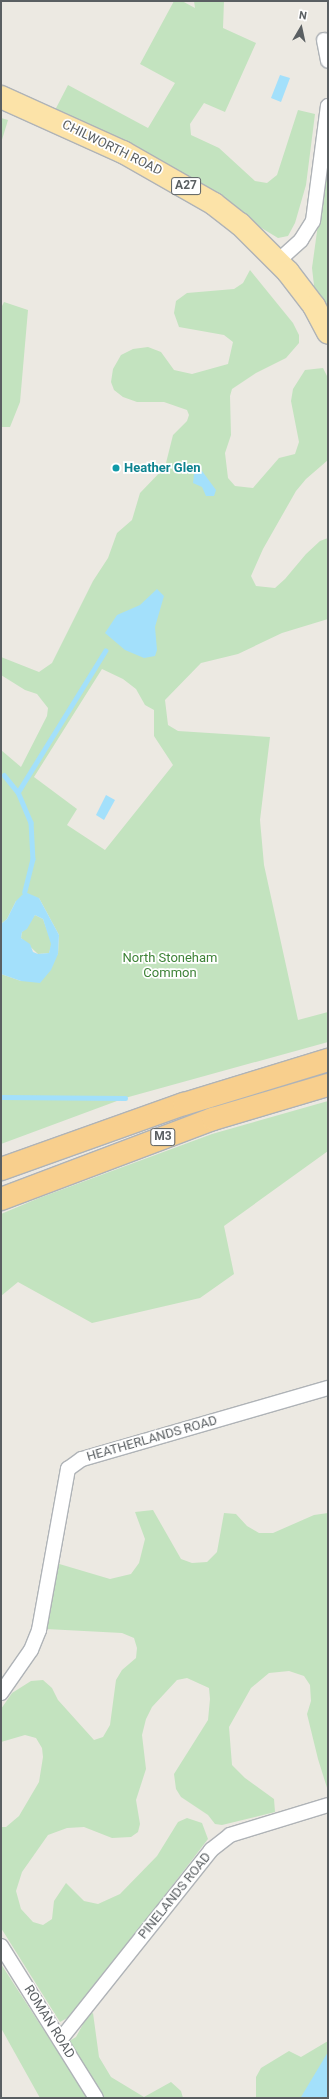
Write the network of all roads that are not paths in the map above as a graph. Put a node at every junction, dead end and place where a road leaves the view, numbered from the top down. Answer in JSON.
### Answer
{"nodes":[{"id":1,"x":324,"y":40,"type":"dead end"},
{"id":2,"x":328,"y":62,"type":"edge"},
{"id":3,"x":1,"y":97,"type":"edge"},
{"id":4,"x":328,"y":106,"type":"edge"},
{"id":5,"x":278,"y":262,"type":"junction"},
{"id":6,"x":328,"y":332,"type":"edge"},
{"id":7,"x":328,"y":1060,"type":"edge"},
{"id":8,"x":328,"y":1085,"type":"edge"},
{"id":9,"x":1,"y":1169,"type":"edge"},
{"id":10,"x":1,"y":1200,"type":"edge"},
{"id":11,"x":328,"y":1388,"type":"edge"},
{"id":12,"x":1,"y":1693,"type":"edge"},
{"id":13,"x":328,"y":1805,"type":"edge"},
{"id":14,"x":1,"y":1946,"type":"edge"},
{"id":15,"x":60,"y":2040,"type":"junction"},
{"id":16,"x":96,"y":2098,"type":"edge"}],
"edges":[{"from":1,"to":2,"type":"street"},
{"from":3,"to":5,"type":"main road","name":"CHILWORTH ROAD","number":"A27"},
{"from":4,"to":5,"type":"street"},
{"from":5,"to":6,"type":"main road","name":"CHILWORTH ROAD","number":"A27"},
{"from":7,"to":9,"type":"highway","number":"M3"},
{"from":8,"to":10,"type":"highway","number":"M3"},
{"from":11,"to":12,"type":"street","name":"HEATHERLANDS ROAD"},
{"from":13,"to":15,"type":"street","name":"PINELANDS ROAD"},
{"from":14,"to":15,"type":"street","name":"ROMAN ROAD"},
{"from":15,"to":16,"type":"street","name":"ROMAN ROAD"}]}
